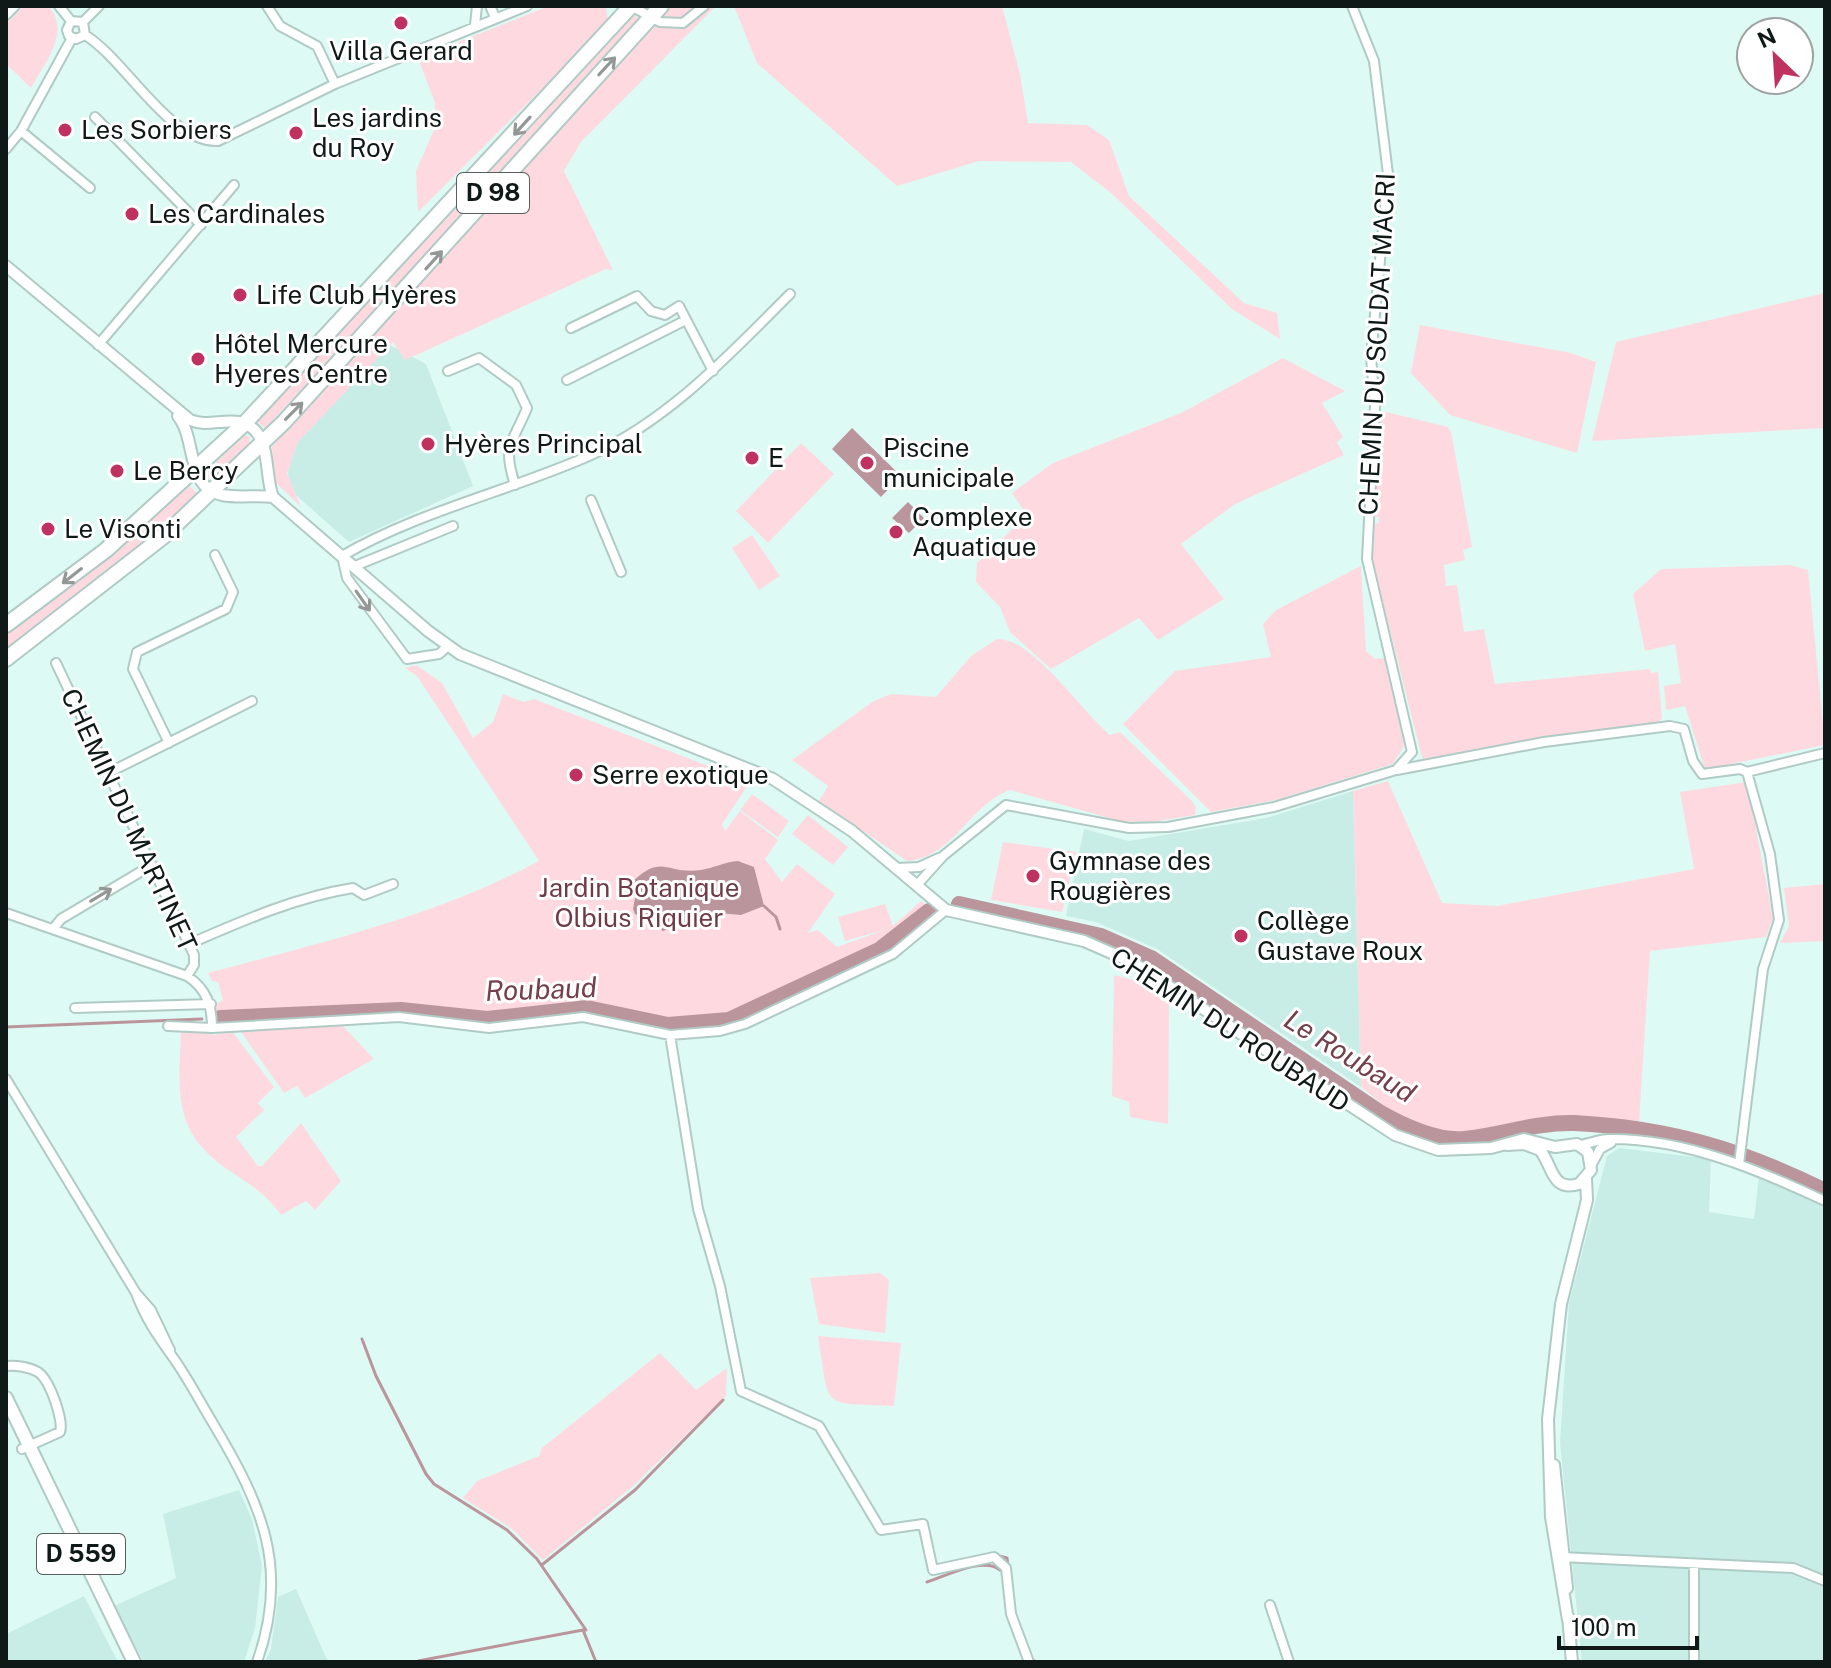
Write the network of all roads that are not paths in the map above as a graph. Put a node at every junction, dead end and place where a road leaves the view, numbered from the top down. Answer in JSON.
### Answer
{"nodes":[{"id":1,"x":15,"y":6,"type":"edge"},
{"id":2,"x":59,"y":6,"type":"edge"},
{"id":3,"x":99,"y":6,"type":"edge"},
{"id":4,"x":267,"y":6,"type":"edge"},
{"id":5,"x":477,"y":6,"type":"edge"},
{"id":6,"x":490,"y":6,"type":"edge"},
{"id":7,"x":527,"y":6,"type":"edge"},
{"id":8,"x":631,"y":6,"type":"edge"},
{"id":9,"x":661,"y":6,"type":"edge"},
{"id":10,"x":704,"y":6,"type":"edge"},
{"id":11,"x":1352,"y":6,"type":"edge"},
{"id":12,"x":6,"y":15,"type":"edge"},
{"id":13,"x":495,"y":17,"type":"junction"},
{"id":14,"x":650,"y":18,"type":"junction"},
{"id":15,"x":71,"y":21,"type":"junction"},
{"id":16,"x":83,"y":22,"type":"junction"},
{"id":17,"x":475,"y":25,"type":"junction"},
{"id":18,"x":85,"y":35,"type":"junction"},
{"id":19,"x":72,"y":38,"type":"junction"},
{"id":20,"x":335,"y":84,"type":"junction"},
{"id":21,"x":95,"y":117,"type":"dead end"},
{"id":22,"x":21,"y":131,"type":"junction"},
{"id":23,"x":6,"y":149,"type":"edge"},
{"id":24,"x":234,"y":185,"type":"dead end"},
{"id":25,"x":90,"y":188,"type":"dead end"},
{"id":26,"x":201,"y":225,"type":"junction"},
{"id":27,"x":6,"y":266,"type":"edge"},
{"id":28,"x":790,"y":294,"type":"dead end"},
{"id":29,"x":686,"y":320,"type":"junction"},
{"id":30,"x":571,"y":328,"type":"dead end"},
{"id":31,"x":98,"y":345,"type":"junction"},
{"id":32,"x":448,"y":371,"type":"dead end"},
{"id":33,"x":713,"y":371,"type":"junction"},
{"id":34,"x":567,"y":380,"type":"dead end"},
{"id":35,"x":169,"y":406,"type":"junction"},
{"id":36,"x":244,"y":424,"type":"junction"},
{"id":37,"x":263,"y":442,"type":"junction"},
{"id":38,"x":195,"y":471,"type":"junction"},
{"id":39,"x":515,"y":485,"type":"junction"},
{"id":40,"x":213,"y":491,"type":"junction"},
{"id":41,"x":273,"y":497,"type":"junction"},
{"id":42,"x":591,"y":500,"type":"dead end"},
{"id":43,"x":453,"y":526,"type":"dead end"},
{"id":44,"x":215,"y":555,"type":"dead end"},
{"id":45,"x":342,"y":556,"type":"junction"},
{"id":46,"x":355,"y":566,"type":"junction"},
{"id":47,"x":621,"y":572,"type":"dead end"},
{"id":48,"x":6,"y":625,"type":"edge"},
{"id":49,"x":448,"y":646,"type":"junction"},
{"id":50,"x":6,"y":659,"type":"edge"},
{"id":51,"x":56,"y":663,"type":"dead end"},
{"id":52,"x":252,"y":701,"type":"dead end"},
{"id":53,"x":169,"y":743,"type":"junction"},
{"id":54,"x":1825,"y":753,"type":"edge"},
{"id":55,"x":1396,"y":770,"type":"junction"},
{"id":56,"x":1747,"y":772,"type":"junction"},
{"id":57,"x":108,"y":773,"type":"junction"},
{"id":58,"x":943,"y":856,"type":"junction"},
{"id":59,"x":152,"y":865,"type":"junction"},
{"id":60,"x":919,"y":867,"type":"junction"},
{"id":61,"x":897,"y":868,"type":"junction"},
{"id":62,"x":914,"y":883,"type":"junction"},
{"id":63,"x":393,"y":884,"type":"dead end"},
{"id":64,"x":946,"y":910,"type":"junction"},
{"id":65,"x":6,"y":913,"type":"edge"},
{"id":66,"x":53,"y":929,"type":"junction"},
{"id":67,"x":189,"y":944,"type":"junction"},
{"id":68,"x":187,"y":976,"type":"junction"},
{"id":69,"x":211,"y":1004,"type":"junction"},
{"id":70,"x":75,"y":1008,"type":"dead end"},
{"id":71,"x":168,"y":1026,"type":"dead end"},
{"id":72,"x":212,"y":1028,"type":"junction"},
{"id":73,"x":670,"y":1035,"type":"junction"},
{"id":74,"x":6,"y":1079,"type":"edge"},
{"id":75,"x":1623,"y":1140,"type":"junction"},
{"id":76,"x":1507,"y":1145,"type":"junction"},
{"id":77,"x":1579,"y":1145,"type":"junction"},
{"id":78,"x":1561,"y":1146,"type":"junction"},
{"id":79,"x":1739,"y":1162,"type":"junction"},
{"id":80,"x":1592,"y":1164,"type":"junction"},
{"id":81,"x":1549,"y":1166,"type":"junction"},
{"id":82,"x":1586,"y":1179,"type":"junction"},
{"id":83,"x":1568,"y":1186,"type":"junction"},
{"id":84,"x":1825,"y":1201,"type":"edge"},
{"id":85,"x":1581,"y":1222,"type":"junction"},
{"id":86,"x":6,"y":1366,"type":"edge"},
{"id":87,"x":6,"y":1398,"type":"edge"},
{"id":88,"x":6,"y":1415,"type":"edge"},
{"id":89,"x":26,"y":1447,"type":"junction"},
{"id":90,"x":1561,"y":1557,"type":"junction"},
{"id":91,"x":1694,"y":1564,"type":"junction"},
{"id":92,"x":1825,"y":1581,"type":"edge"},
{"id":93,"x":1270,"y":1605,"type":"dead end"},
{"id":94,"x":125,"y":1662,"type":"edge"},
{"id":95,"x":134,"y":1662,"type":"edge"},
{"id":96,"x":257,"y":1662,"type":"edge"},
{"id":97,"x":1029,"y":1662,"type":"edge"},
{"id":98,"x":1289,"y":1662,"type":"edge"},
{"id":99,"x":1572,"y":1662,"type":"edge"},
{"id":100,"x":1694,"y":1662,"type":"edge"}],
"edges":[{"from":1,"to":12,"type":"street"},
{"from":2,"to":15,"type":"street"},
{"from":3,"to":16,"type":"street"},
{"from":4,"to":20,"type":"street"},
{"from":5,"to":17,"type":"street"},
{"from":6,"to":13,"type":"street"},
{"from":7,"to":13,"type":"street"},
{"from":8,"to":14,"type":"street"},
{"from":8,"to":36,"type":"highway","number":"D 98","one_way":true},
{"from":9,"to":14,"type":"highway","number":"D 98"},
{"from":10,"to":14,"type":"street"},
{"from":11,"to":55,"type":"street","name":"CHEMIN DU SOLDAT MACRI"},
{"from":13,"to":17,"type":"street"},
{"from":37,"to":14,"type":"highway","number":"D 98","one_way":true},
{"from":15,"to":16,"type":"street"},
{"from":15,"to":19,"type":"street"},
{"from":16,"to":18,"type":"street"},
{"from":17,"to":20,"type":"street"},
{"from":18,"to":19,"type":"street"},
{"from":18,"to":20,"type":"street"},
{"from":19,"to":22,"type":"street"},
{"from":21,"to":26,"type":"street"},
{"from":22,"to":23,"type":"street"},
{"from":22,"to":25,"type":"street"},
{"from":24,"to":26,"type":"street"},
{"from":26,"to":31,"type":"street"},
{"from":27,"to":31,"type":"street"},
{"from":28,"to":33,"type":"street"},
{"from":29,"to":30,"type":"street"},
{"from":29,"to":33,"type":"street"},
{"from":29,"to":34,"type":"street"},
{"from":31,"to":35,"type":"street"},
{"from":32,"to":39,"type":"street"},
{"from":33,"to":39,"type":"street"},
{"from":35,"to":36,"type":"street"},
{"from":35,"to":38,"type":"street"},
{"from":36,"to":37,"type":"street"},
{"from":36,"to":38,"type":"highway","number":"D 98"},
{"from":37,"to":40,"type":"highway","number":"D 98"},
{"from":37,"to":41,"type":"street"},
{"from":38,"to":40,"type":"street"},
{"from":38,"to":48,"type":"highway","number":"D 98","one_way":true},
{"from":39,"to":45,"type":"street"},
{"from":40,"to":41,"type":"street"},
{"from":40,"to":50,"type":"highway","number":"D 98"},
{"from":41,"to":45,"type":"street"},
{"from":42,"to":47,"type":"street"},
{"from":43,"to":46,"type":"street"},
{"from":44,"to":53,"type":"street"},
{"from":45,"to":46,"type":"street"},
{"from":45,"to":49,"type":"street","one_way":true},
{"from":46,"to":49,"type":"street"},
{"from":49,"to":61,"type":"street"},
{"from":51,"to":57,"type":"street","name":"CHEMIN DU MARTINET"},
{"from":52,"to":53,"type":"street"},
{"from":53,"to":57,"type":"street"},
{"from":54,"to":56,"type":"street"},
{"from":55,"to":56,"type":"street"},
{"from":55,"to":58,"type":"street"},
{"from":56,"to":79,"type":"street"},
{"from":57,"to":59,"type":"street","name":"CHEMIN DU MARTINET"},
{"from":58,"to":60,"type":"street"},
{"from":58,"to":62,"type":"street"},
{"from":66,"to":59,"type":"street","one_way":true},
{"from":59,"to":67,"type":"street","name":"CHEMIN DU MARTINET"},
{"from":60,"to":61,"type":"street"},
{"from":60,"to":62,"type":"street"},
{"from":61,"to":62,"type":"street"},
{"from":62,"to":64,"type":"street"},
{"from":63,"to":67,"type":"street"},
{"from":64,"to":73,"type":"street"},
{"from":64,"to":76,"type":"street","name":"CHEMIN DU ROUBAUD"},
{"from":65,"to":66,"type":"street"},
{"from":66,"to":68,"type":"street"},
{"from":67,"to":68,"type":"street","name":"CHEMIN DU MARTINET"},
{"from":68,"to":69,"type":"street"},
{"from":69,"to":70,"type":"street"},
{"from":69,"to":72,"type":"street"},
{"from":71,"to":72,"type":"street"},
{"from":72,"to":73,"type":"street"},
{"from":73,"to":97,"type":"street"},
{"from":74,"to":96,"type":"street"},
{"from":75,"to":77,"type":"street"},
{"from":75,"to":79,"type":"street"},
{"from":75,"to":80,"type":"street"},
{"from":76,"to":78,"type":"street","name":"CHEMIN DU ROUBAUD"},
{"from":76,"to":81,"type":"street","name":"CHEMIN DU ROUBAUD"},
{"from":77,"to":78,"type":"street"},
{"from":77,"to":80,"type":"street"},
{"from":78,"to":81,"type":"street"},
{"from":79,"to":84,"type":"street"},
{"from":80,"to":82,"type":"street"},
{"from":81,"to":83,"type":"street"},
{"from":82,"to":83,"type":"street"},
{"from":82,"to":85,"type":"street"},
{"from":83,"to":85,"type":"street"},
{"from":85,"to":90,"type":"street"},
{"from":86,"to":89,"type":"street"},
{"from":87,"to":89,"type":"main road","number":"D 559"},
{"from":88,"to":89,"type":"main road","number":"D 559"},
{"from":89,"to":94,"type":"main road","number":"D 559"},
{"from":89,"to":95,"type":"main road","number":"D 559"},
{"from":90,"to":91,"type":"street"},
{"from":90,"to":99,"type":"street"},
{"from":91,"to":92,"type":"street"},
{"from":91,"to":100,"type":"street"},
{"from":93,"to":98,"type":"street"}]}
